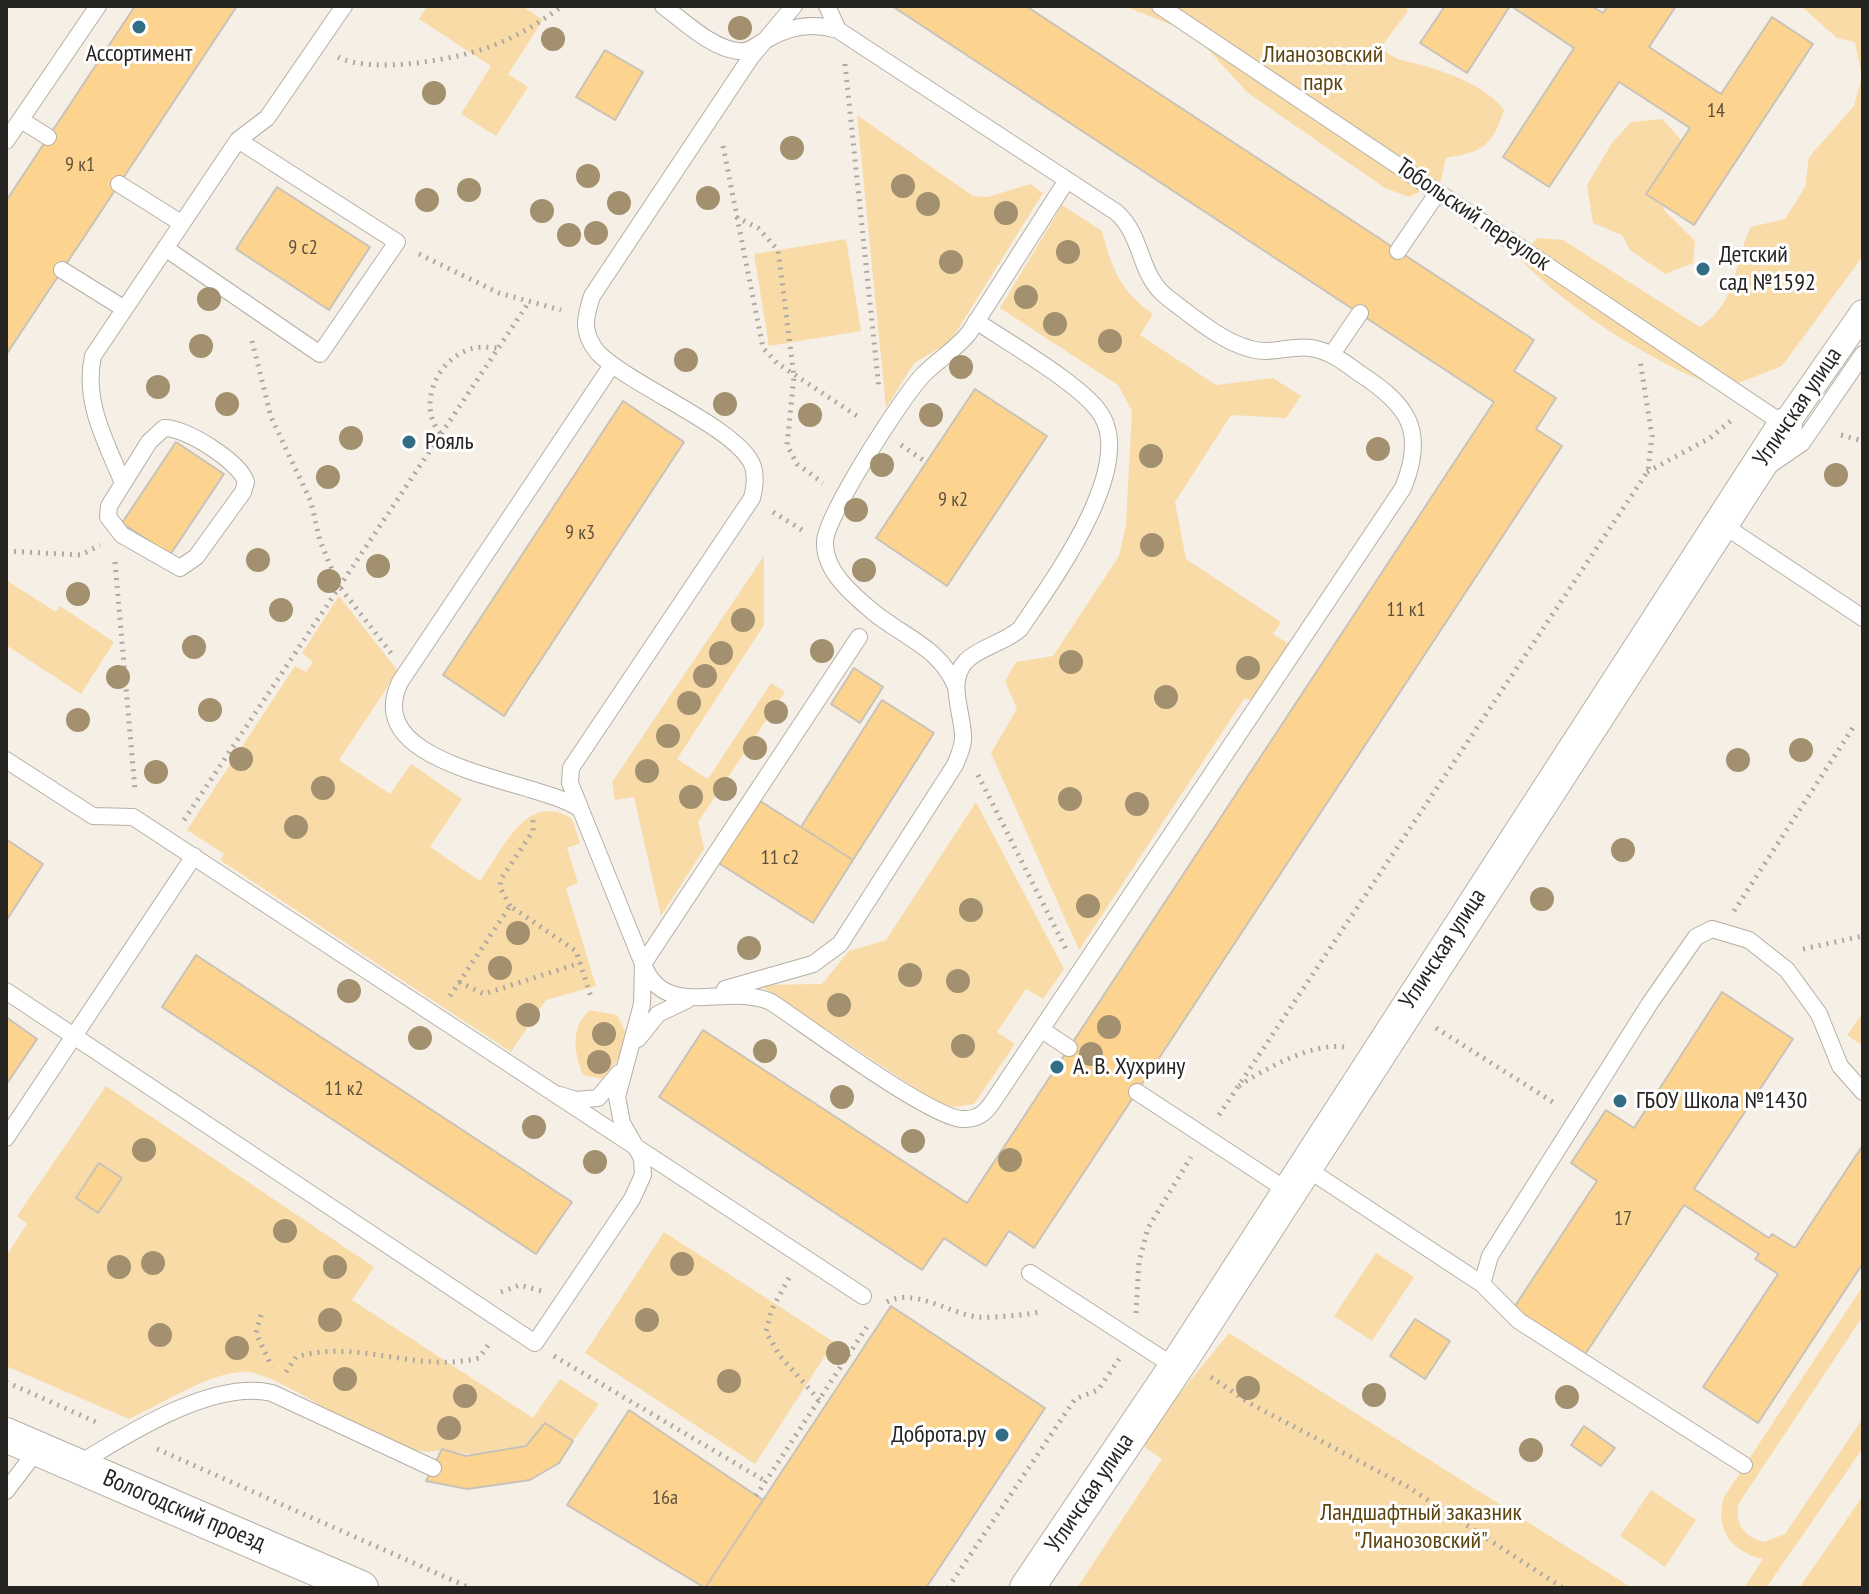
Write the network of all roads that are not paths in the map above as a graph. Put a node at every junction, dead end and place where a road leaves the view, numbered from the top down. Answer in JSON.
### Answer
{"nodes":[{"id":1,"x":98,"y":6,"type":"edge"},
{"id":2,"x":344,"y":6,"type":"edge"},
{"id":3,"x":663,"y":6,"type":"edge"},
{"id":4,"x":794,"y":6,"type":"edge"},
{"id":5,"x":827,"y":6,"type":"edge"},
{"id":6,"x":1160,"y":6,"type":"edge"},
{"id":7,"x":838,"y":30,"type":"junction"},
{"id":8,"x":766,"y":40,"type":"junction"},
{"id":9,"x":21,"y":120,"type":"junction"},
{"id":10,"x":48,"y":137,"type":"dead end"},
{"id":11,"x":238,"y":140,"type":"junction"},
{"id":12,"x":6,"y":141,"type":"edge"},
{"id":13,"x":1067,"y":180,"type":"junction"},
{"id":14,"x":119,"y":184,"type":"dead end"},
{"id":15,"x":1438,"y":192,"type":"junction"},
{"id":16,"x":181,"y":223,"type":"junction"},
{"id":17,"x":165,"y":248,"type":"junction"},
{"id":18,"x":1398,"y":251,"type":"dead end"},
{"id":19,"x":62,"y":270,"type":"dead end"},
{"id":20,"x":123,"y":308,"type":"junction"},
{"id":21,"x":1360,"y":313,"type":"dead end"},
{"id":22,"x":1863,"y":313,"type":"edge"},
{"id":23,"x":976,"y":321,"type":"junction"},
{"id":24,"x":1332,"y":354,"type":"junction"},
{"id":25,"x":1863,"y":354,"type":"edge"},
{"id":26,"x":612,"y":365,"type":"junction"},
{"id":27,"x":1785,"y":425,"type":"junction"},
{"id":28,"x":1753,"y":474,"type":"junction"},
{"id":29,"x":123,"y":483,"type":"junction"},
{"id":30,"x":1720,"y":523,"type":"junction"},
{"id":31,"x":1863,"y":618,"type":"edge"},
{"id":32,"x":859,"y":637,"type":"dead end"},
{"id":33,"x":956,"y":687,"type":"junction"},
{"id":34,"x":6,"y":760,"type":"edge"},
{"id":35,"x":571,"y":768,"type":"junction"},
{"id":36,"x":525,"y":790,"type":"junction"},
{"id":37,"x":583,"y":811,"type":"junction"},
{"id":38,"x":194,"y":856,"type":"junction"},
{"id":39,"x":643,"y":964,"type":"junction"},
{"id":40,"x":6,"y":991,"type":"edge"},
{"id":41,"x":695,"y":998,"type":"junction"},
{"id":42,"x":1042,"y":1030,"type":"junction"},
{"id":43,"x":76,"y":1036,"type":"junction"},
{"id":44,"x":1069,"y":1048,"type":"dead end"},
{"id":45,"x":626,"y":1059,"type":"junction"},
{"id":46,"x":1137,"y":1092,"type":"dead end"},
{"id":47,"x":1863,"y":1092,"type":"edge"},
{"id":48,"x":560,"y":1095,"type":"junction"},
{"id":49,"x":6,"y":1138,"type":"edge"},
{"id":50,"x":637,"y":1144,"type":"junction"},
{"id":51,"x":1303,"y":1184,"type":"junction"},
{"id":52,"x":1030,"y":1273,"type":"dead end"},
{"id":53,"x":1482,"y":1284,"type":"junction"},
{"id":54,"x":863,"y":1296,"type":"dead end"},
{"id":55,"x":1178,"y":1362,"type":"junction"},
{"id":56,"x":6,"y":1435,"type":"edge"},
{"id":57,"x":38,"y":1449,"type":"junction"},
{"id":58,"x":77,"y":1465,"type":"junction"},
{"id":59,"x":1744,"y":1465,"type":"dead end"},
{"id":60,"x":433,"y":1468,"type":"dead end"},
{"id":61,"x":6,"y":1491,"type":"edge"},
{"id":62,"x":361,"y":1588,"type":"edge"},
{"id":63,"x":1027,"y":1588,"type":"edge"}],
"edges":[{"from":1,"to":9,"type":"lane"},
{"from":2,"to":11,"type":"lane"},
{"from":3,"to":8,"type":"lane"},
{"from":4,"to":8,"type":"lane"},
{"from":5,"to":7,"type":"lane"},
{"from":6,"to":15,"type":"lane","name":"Тобольский переулок"},
{"from":7,"to":8,"type":"lane"},
{"from":7,"to":13,"type":"lane"},
{"from":8,"to":26,"type":"lane"},
{"from":9,"to":10,"type":"lane"},
{"from":9,"to":12,"type":"lane"},
{"from":11,"to":16,"type":"lane"},
{"from":11,"to":17,"type":"lane"},
{"from":13,"to":23,"type":"lane"},
{"from":13,"to":24,"type":"lane"},
{"from":14,"to":16,"type":"lane"},
{"from":15,"to":18,"type":"lane"},
{"from":15,"to":27,"type":"lane","name":"Тобольский переулок"},
{"from":16,"to":17,"type":"lane"},
{"from":17,"to":20,"type":"lane"},
{"from":19,"to":20,"type":"lane"},
{"from":20,"to":29,"type":"lane"},
{"from":21,"to":24,"type":"lane"},
{"from":22,"to":27,"type":"street","name":"Угличская улица"},
{"from":23,"to":33,"type":"lane"},
{"from":23,"to":33,"type":"lane"},
{"from":24,"to":42,"type":"lane"},
{"from":25,"to":28,"type":"lane"},
{"from":26,"to":35,"type":"lane"},
{"from":26,"to":36,"type":"lane"},
{"from":27,"to":28,"type":"street","name":"Угличская улица"},
{"from":28,"to":30,"type":"street","name":"Угличская улица"},
{"from":29,"to":29,"type":"lane"},
{"from":30,"to":31,"type":"lane"},
{"from":30,"to":51,"type":"street","name":"Угличская улица"},
{"from":32,"to":39,"type":"lane"},
{"from":33,"to":41,"type":"lane"},
{"from":34,"to":38,"type":"lane"},
{"from":35,"to":36,"type":"lane"},
{"from":35,"to":37,"type":"lane"},
{"from":36,"to":37,"type":"lane"},
{"from":37,"to":39,"type":"lane"},
{"from":38,"to":43,"type":"lane"},
{"from":38,"to":48,"type":"lane"},
{"from":39,"to":41,"type":"lane"},
{"from":39,"to":45,"type":"lane"},
{"from":40,"to":43,"type":"lane"},
{"from":41,"to":42,"type":"lane"},
{"from":41,"to":45,"type":"lane"},
{"from":42,"to":44,"type":"lane"},
{"from":43,"to":49,"type":"lane"},
{"from":43,"to":50,"type":"lane"},
{"from":45,"to":48,"type":"lane"},
{"from":45,"to":50,"type":"lane"},
{"from":46,"to":51,"type":"lane"},
{"from":47,"to":53,"type":"lane"},
{"from":48,"to":50,"type":"lane"},
{"from":50,"to":54,"type":"lane"},
{"from":51,"to":53,"type":"lane"},
{"from":51,"to":55,"type":"street","name":"Угличская улица"},
{"from":52,"to":55,"type":"lane"},
{"from":53,"to":59,"type":"lane"},
{"from":55,"to":63,"type":"street","name":"Угличская улица"},
{"from":56,"to":57,"type":"street","name":"Вологодский проезд"},
{"from":57,"to":58,"type":"street","name":"Вологодский проезд"},
{"from":57,"to":61,"type":"lane"},
{"from":58,"to":60,"type":"lane"},
{"from":58,"to":62,"type":"street","name":"Вологодский проезд"}]}
